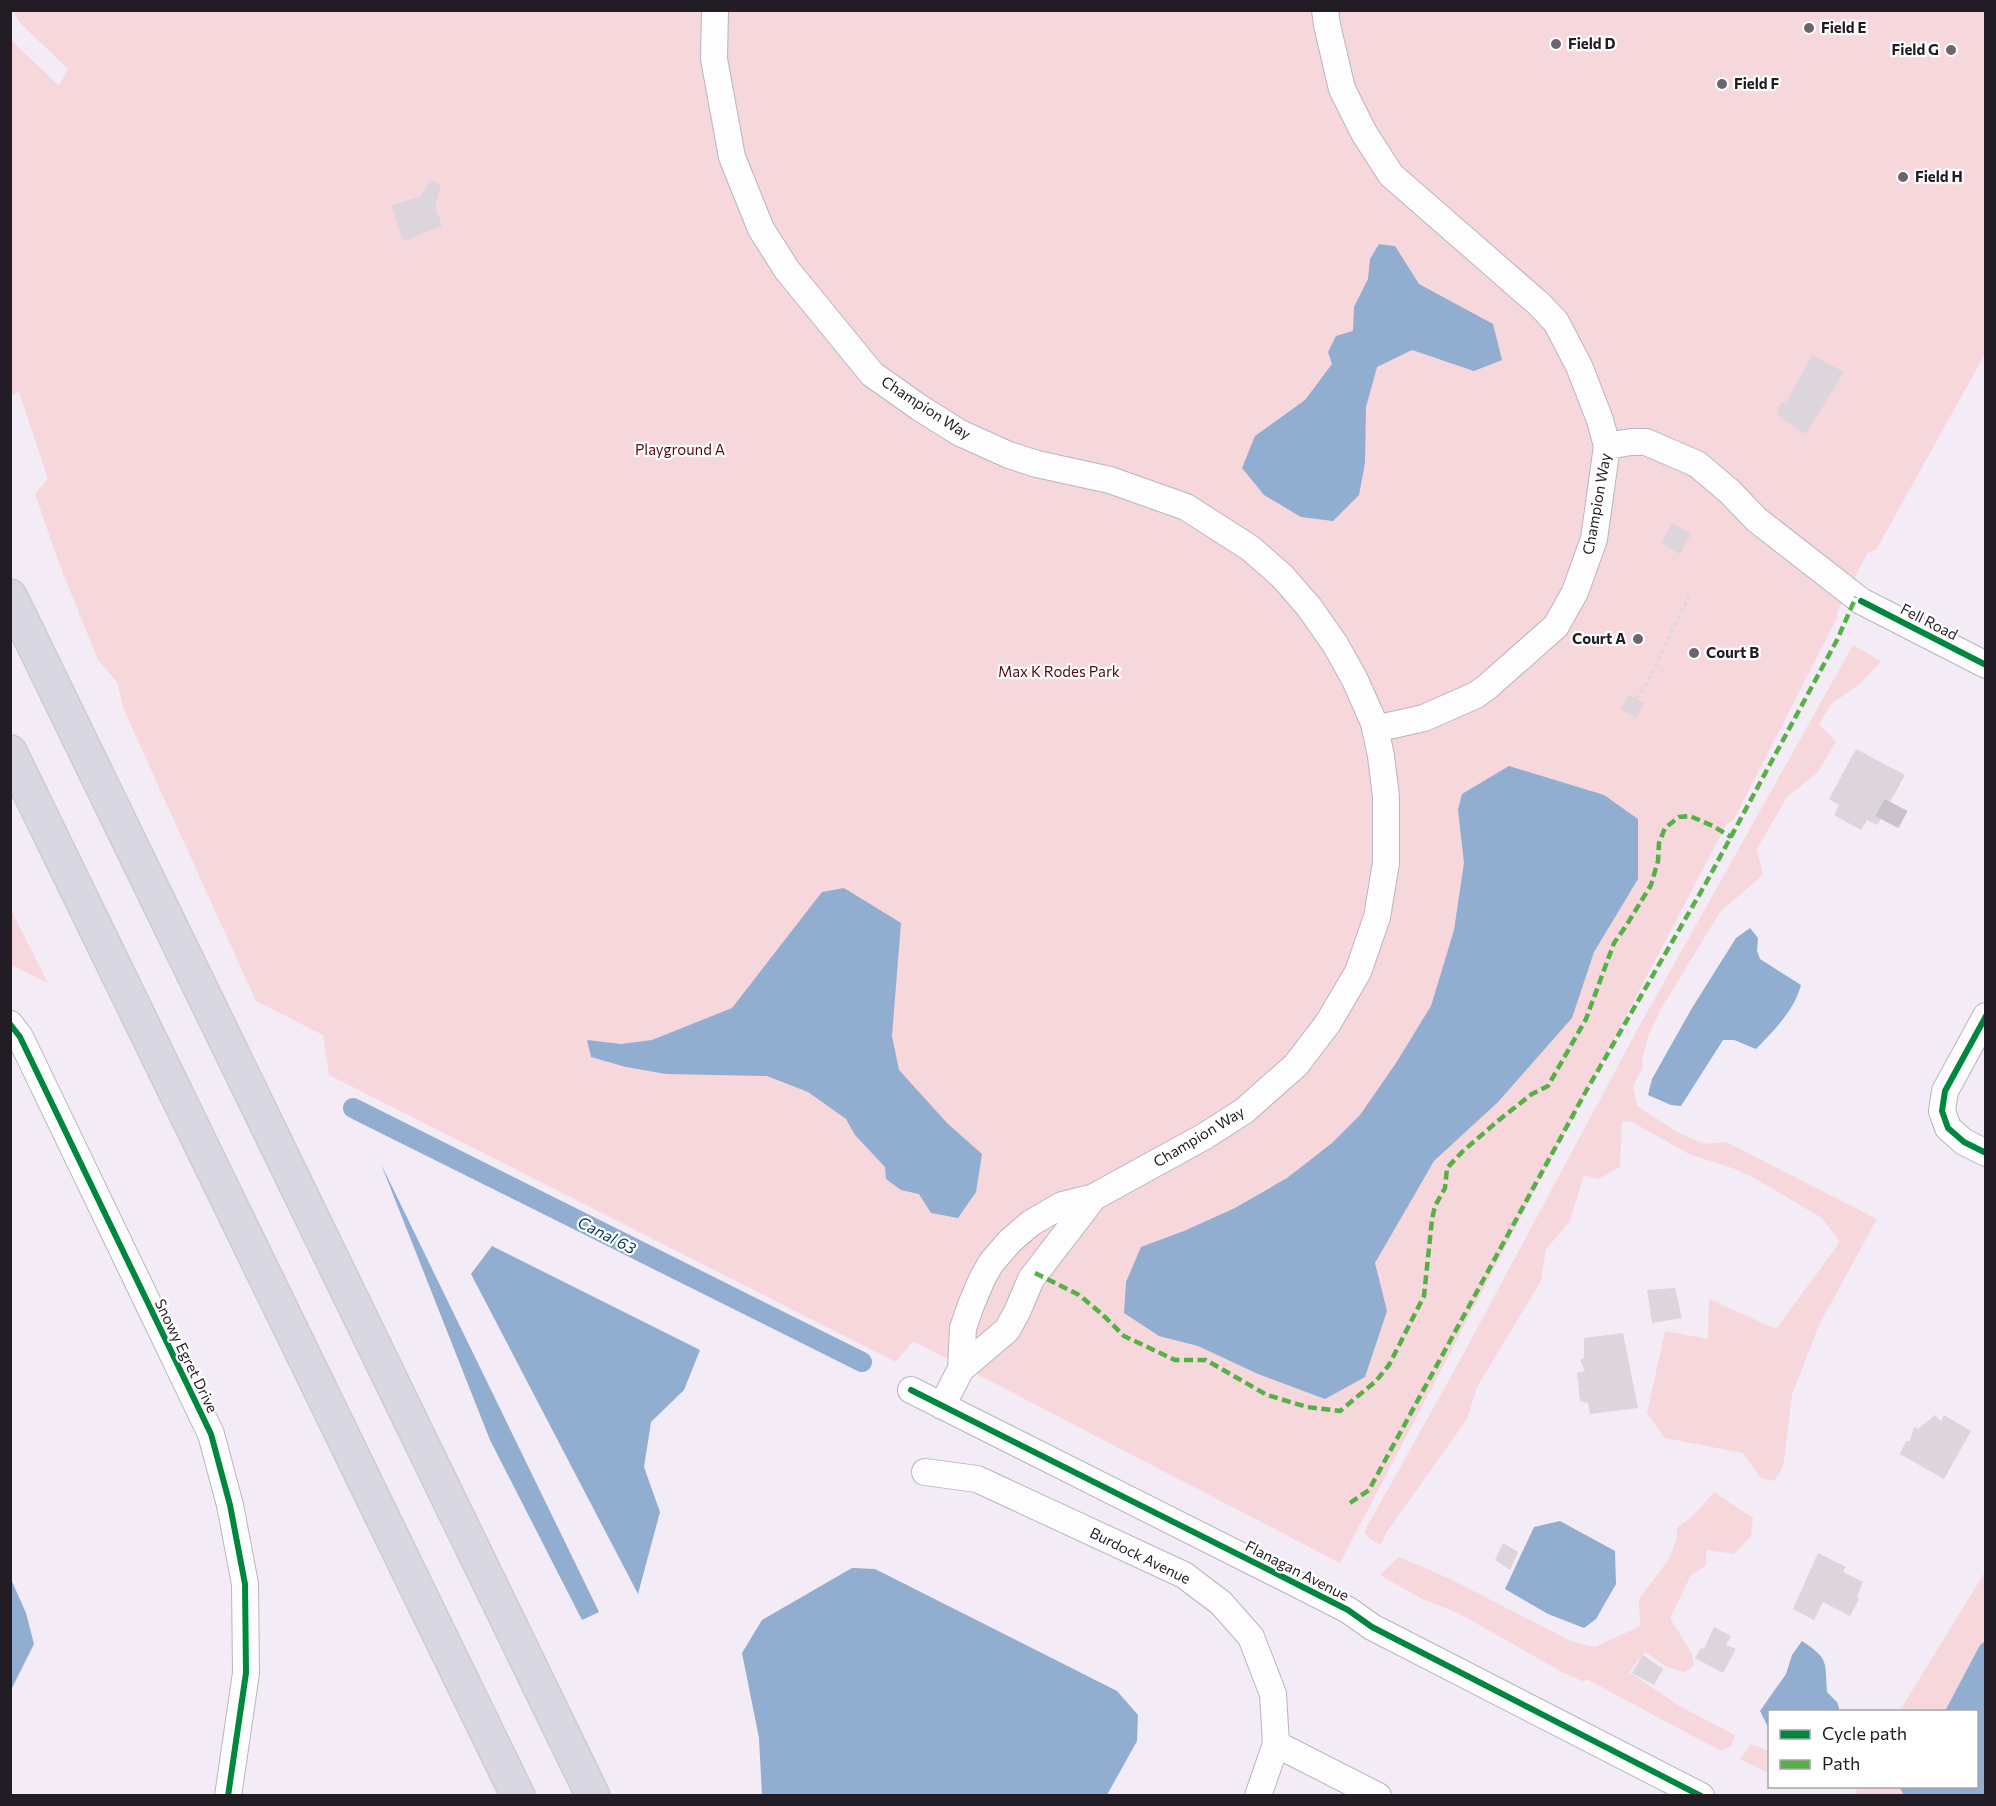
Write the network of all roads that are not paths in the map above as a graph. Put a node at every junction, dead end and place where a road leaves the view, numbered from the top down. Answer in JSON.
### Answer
{"nodes":[{"id":1,"x":715,"y":10,"type":"edge"},
{"id":2,"x":1325,"y":10,"type":"edge"},
{"id":3,"x":1607,"y":446,"type":"junction"},
{"id":4,"x":10,"y":596,"type":"edge"},
{"id":5,"x":1986,"y":665,"type":"edge"},
{"id":6,"x":1375,"y":729,"type":"junction"},
{"id":7,"x":10,"y":752,"type":"edge"},
{"id":8,"x":1986,"y":1016,"type":"edge"},
{"id":9,"x":10,"y":1024,"type":"edge"},
{"id":10,"x":1986,"y":1154,"type":"edge"},
{"id":11,"x":1094,"y":1197,"type":"junction"},
{"id":12,"x":961,"y":1370,"type":"junction"},
{"id":13,"x":911,"y":1390,"type":"dead end"},
{"id":14,"x":942,"y":1406,"type":"junction"},
{"id":15,"x":925,"y":1472,"type":"dead end"},
{"id":16,"x":1276,"y":1744,"type":"junction"},
{"id":17,"x":228,"y":1796,"type":"edge"},
{"id":18,"x":518,"y":1796,"type":"edge"},
{"id":19,"x":593,"y":1796,"type":"edge"},
{"id":20,"x":1258,"y":1796,"type":"edge"},
{"id":21,"x":1378,"y":1796,"type":"edge"},
{"id":22,"x":1701,"y":1796,"type":"edge"}],
"edges":[{"from":1,"to":6,"type":"street","name":"Champion Way"},
{"from":2,"to":3,"type":"street","name":"Champion Way"},
{"from":3,"to":5,"type":"street","name":"Fell Road"},
{"from":3,"to":6,"type":"street","name":"Champion Way"},
{"from":4,"to":19,"type":"highway"},
{"from":6,"to":11,"type":"street","name":"Champion Way"},
{"from":7,"to":18,"type":"highway"},
{"from":8,"to":10,"type":"street"},
{"from":9,"to":17,"type":"street","name":"Snowy Egret Drive"},
{"from":11,"to":12,"type":"street","name":"Champion Way"},
{"from":11,"to":12,"type":"street","name":"Champion Way"},
{"from":12,"to":14,"type":"street","name":"Champion Way"},
{"from":13,"to":14,"type":"street","name":"Flanagan Avenue"},
{"from":14,"to":22,"type":"street","name":"Flanagan Avenue"},
{"from":15,"to":16,"type":"street","name":"Burdock Avenue"},
{"from":16,"to":20,"type":"street","name":"Burdock Avenue"},
{"from":16,"to":21,"type":"street"}]}
